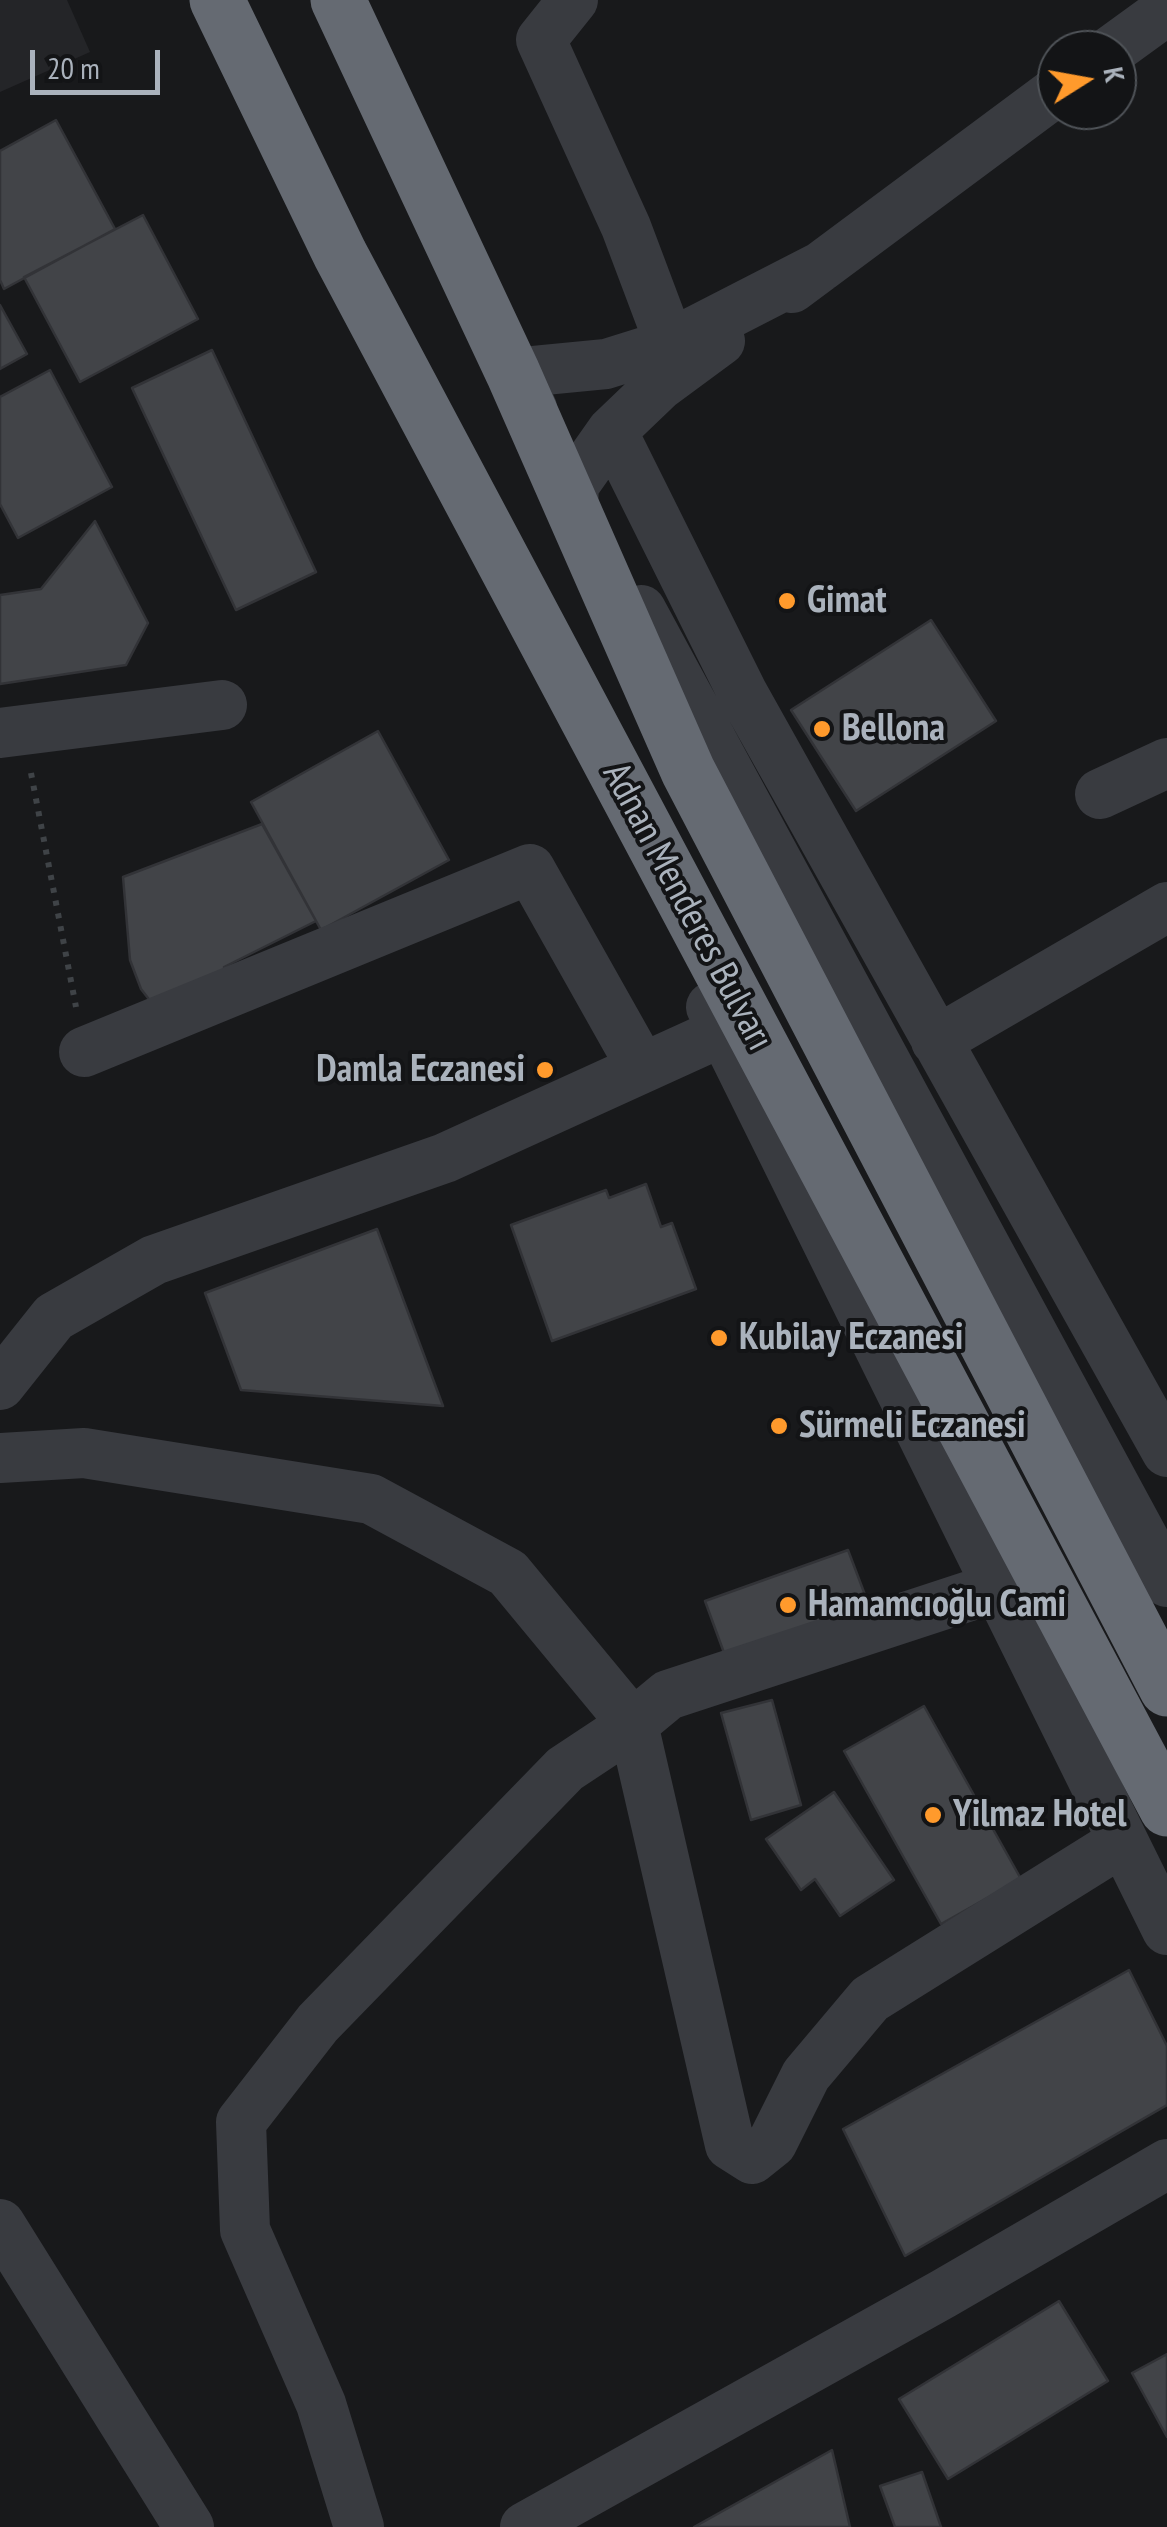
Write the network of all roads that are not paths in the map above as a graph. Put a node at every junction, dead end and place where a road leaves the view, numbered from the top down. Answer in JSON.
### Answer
{"nodes":[{"id":1,"x":217,"y":0,"type":"edge"},
{"id":2,"x":338,"y":0,"type":"edge"},
{"id":3,"x":573,"y":0,"type":"edge"},
{"id":4,"x":1148,"y":10,"type":"edge"},
{"id":5,"x":1130,"y":30,"type":"edge"},
{"id":6,"x":1037,"y":106,"type":"edge"},
{"id":7,"x":340,"y":254,"type":"junction"},
{"id":8,"x":820,"y":267,"type":"junction"},
{"id":9,"x":670,"y":344,"type":"junction"},
{"id":10,"x":513,"y":373,"type":"junction"},
{"id":11,"x":612,"y":431,"type":"junction"},
{"id":12,"x":573,"y":497,"type":"junction"},
{"id":13,"x":222,"y":705,"type":"dead end"},
{"id":14,"x":12,"y":732,"type":"edge"},
{"id":15,"x":1167,"y":764,"type":"edge"},
{"id":16,"x":1100,"y":794,"type":"dead end"},
{"id":17,"x":1167,"y":907,"type":"edge"},
{"id":18,"x":724,"y":1031,"type":"junction"},
{"id":19,"x":936,"y":1041,"type":"junction"},
{"id":20,"x":84,"y":1052,"type":"road end"},
{"id":21,"x":642,"y":1068,"type":"junction"},
{"id":22,"x":0,"y":1385,"type":"edge"},
{"id":23,"x":1167,"y":1452,"type":"edge"},
{"id":24,"x":0,"y":1458,"type":"edge"},
{"id":25,"x":1167,"y":1582,"type":"edge"},
{"id":26,"x":997,"y":1586,"type":"junction"},
{"id":27,"x":1167,"y":1689,"type":"edge"},
{"id":28,"x":634,"y":1724,"type":"junction"},
{"id":29,"x":1167,"y":1810,"type":"edge"},
{"id":30,"x":1122,"y":1840,"type":"junction"},
{"id":31,"x":1167,"y":1930,"type":"edge"},
{"id":32,"x":1167,"y":2164,"type":"edge"},
{"id":33,"x":6,"y":2247,"type":"edge"},
{"id":34,"x":188,"y":2527,"type":"edge"},
{"id":35,"x":359,"y":2527,"type":"edge"},
{"id":36,"x":525,"y":2527,"type":"edge"}],
"edges":[{"from":1,"to":7,"type":"highway","name":"Adnan Menderes Bulvarı"},
{"from":2,"to":10,"type":"highway","name":"Adnan Menderes Bulvarı"},
{"from":3,"to":9,"type":"street"},
{"from":4,"to":5,"type":"street"},
{"from":6,"to":8,"type":"street"},
{"from":7,"to":18,"type":"street"},
{"from":7,"to":29,"type":"highway","name":"Adnan Menderes Bulvarı"},
{"from":8,"to":9,"type":"street"},
{"from":8,"to":11,"type":"street"},
{"from":9,"to":10,"type":"street"},
{"from":10,"to":12,"type":"highway","name":"Adnan Menderes Bulvarı"},
{"from":11,"to":12,"type":"street"},
{"from":11,"to":19,"type":"street"},
{"from":12,"to":25,"type":"street"},
{"from":12,"to":27,"type":"highway","name":"Adnan Menderes Bulvarı"},
{"from":13,"to":14,"type":"street"},
{"from":15,"to":16,"type":"street"},
{"from":17,"to":19,"type":"street"},
{"from":18,"to":21,"type":"street"},
{"from":18,"to":26,"type":"street"},
{"from":19,"to":23,"type":"street"},
{"from":20,"to":21,"type":"street"},
{"from":21,"to":22,"type":"street"},
{"from":24,"to":28,"type":"street"},
{"from":26,"to":28,"type":"street"},
{"from":26,"to":30,"type":"street"},
{"from":28,"to":30,"type":"street"},
{"from":28,"to":35,"type":"street"},
{"from":30,"to":31,"type":"street"},
{"from":32,"to":36,"type":"street"},
{"from":33,"to":34,"type":"street"}]}
